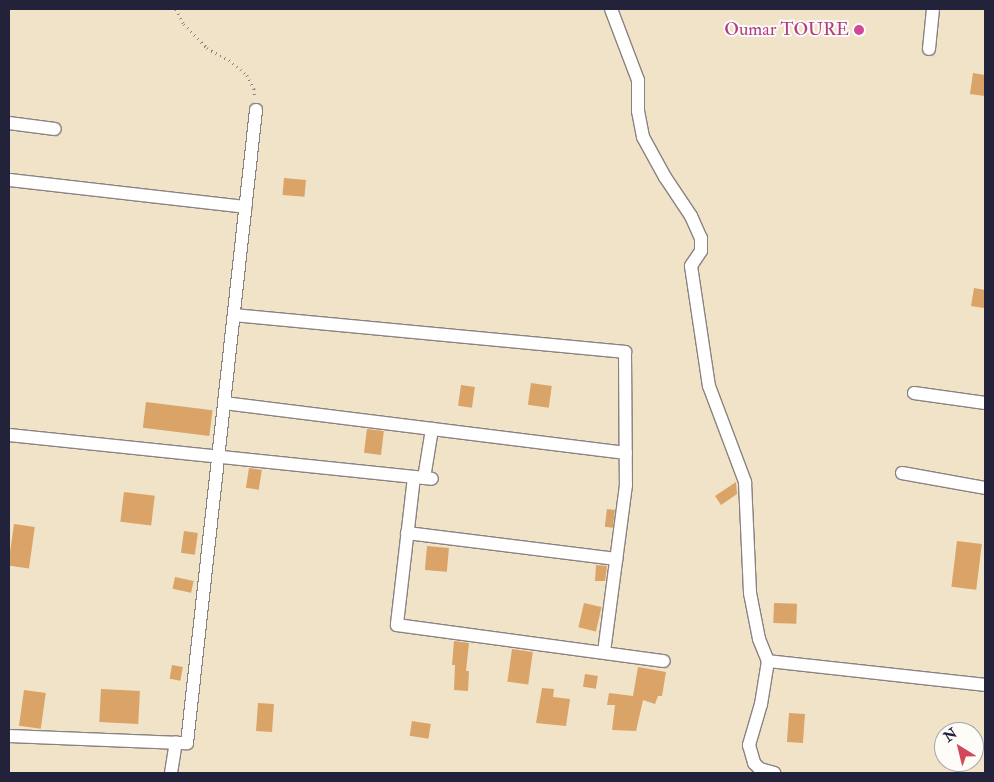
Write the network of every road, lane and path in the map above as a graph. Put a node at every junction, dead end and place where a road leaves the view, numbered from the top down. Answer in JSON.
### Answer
{"nodes":[{"id":1,"x":176,"y":9,"type":"edge"},
{"id":2,"x":612,"y":9,"type":"edge"},
{"id":3,"x":932,"y":9,"type":"edge"},
{"id":4,"x":928,"y":50,"type":"dead end"},
{"id":5,"x":256,"y":110,"type":"joint"},
{"id":6,"x":9,"y":123,"type":"edge"},
{"id":7,"x":56,"y":129,"type":"dead end"},
{"id":8,"x":9,"y":180,"type":"edge"},
{"id":9,"x":246,"y":207,"type":"junction"},
{"id":10,"x":234,"y":314,"type":"junction"},
{"id":11,"x":914,"y":393,"type":"dead end"},
{"id":12,"x":224,"y":403,"type":"junction"},
{"id":13,"x":985,"y":403,"type":"edge"},
{"id":14,"x":432,"y":429,"type":"junction"},
{"id":15,"x":9,"y":435,"type":"edge"},
{"id":16,"x":626,"y":453,"type":"junction"},
{"id":17,"x":218,"y":457,"type":"junction"},
{"id":18,"x":902,"y":473,"type":"dead end"},
{"id":19,"x":423,"y":478,"type":"junction"},
{"id":20,"x":985,"y":488,"type":"edge"},
{"id":21,"x":407,"y":533,"type":"junction"},
{"id":22,"x":616,"y":559,"type":"junction"},
{"id":23,"x":604,"y":653,"type":"junction"},
{"id":24,"x":768,"y":660,"type":"junction"},
{"id":25,"x":664,"y":661,"type":"dead end"},
{"id":26,"x":985,"y":685,"type":"edge"},
{"id":27,"x":9,"y":736,"type":"edge"},
{"id":28,"x":176,"y":742,"type":"junction"},
{"id":29,"x":754,"y":771,"type":"edge"},
{"id":30,"x":172,"y":773,"type":"edge"},
{"id":31,"x":774,"y":773,"type":"edge"}],
"edges":[{"from":1,"to":5,"type":"path"},
{"from":2,"to":24,"type":"street"},
{"from":3,"to":4,"type":"street"},
{"from":5,"to":9,"type":"street"},
{"from":6,"to":7,"type":"street"},
{"from":8,"to":9,"type":"street"},
{"from":9,"to":10,"type":"street"},
{"from":10,"to":12,"type":"street"},
{"from":10,"to":16,"type":"street"},
{"from":11,"to":13,"type":"street"},
{"from":12,"to":14,"type":"street"},
{"from":12,"to":17,"type":"street"},
{"from":14,"to":16,"type":"street"},
{"from":14,"to":19,"type":"street"},
{"from":15,"to":17,"type":"street"},
{"from":16,"to":22,"type":"street"},
{"from":17,"to":19,"type":"street"},
{"from":17,"to":28,"type":"street"},
{"from":18,"to":20,"type":"street"},
{"from":19,"to":21,"type":"street"},
{"from":21,"to":22,"type":"street"},
{"from":21,"to":23,"type":"street"},
{"from":22,"to":23,"type":"street"},
{"from":23,"to":25,"type":"street"},
{"from":24,"to":26,"type":"street"},
{"from":24,"to":29,"type":"street"},
{"from":27,"to":28,"type":"street"},
{"from":28,"to":30,"type":"street"},
{"from":29,"to":31,"type":"street"}]}
